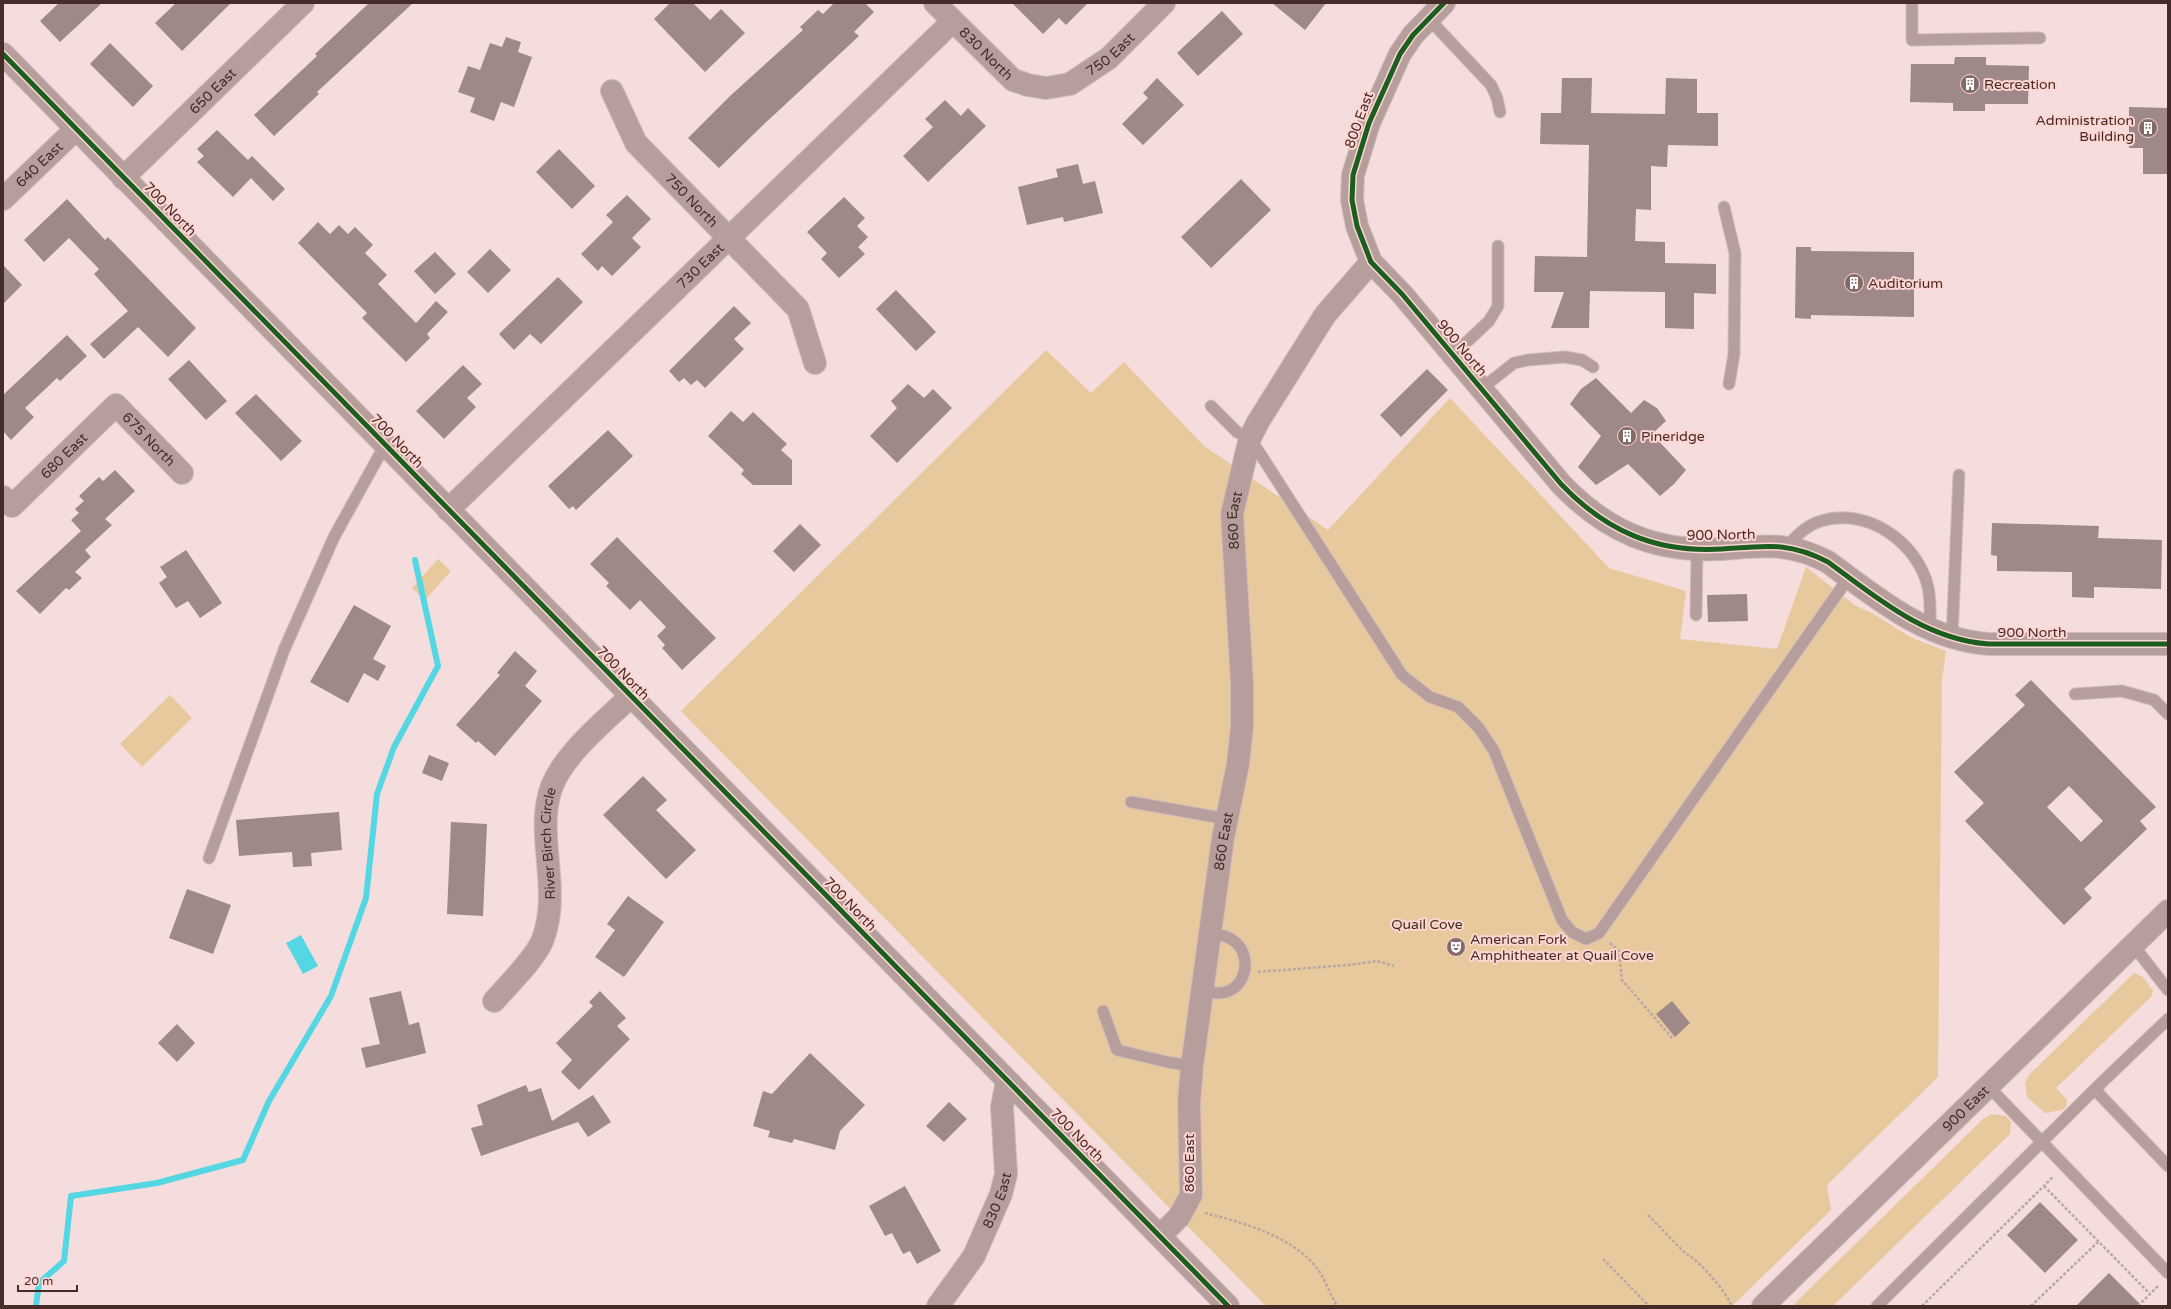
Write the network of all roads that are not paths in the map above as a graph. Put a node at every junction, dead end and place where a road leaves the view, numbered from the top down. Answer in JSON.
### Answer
{"nodes":[{"id":1,"x":303,"y":3,"type":"edge"},
{"id":2,"x":935,"y":3,"type":"edge"},
{"id":3,"x":1164,"y":3,"type":"edge"},
{"id":4,"x":1444,"y":3,"type":"edge"},
{"id":5,"x":1912,"y":3,"type":"edge"},
{"id":6,"x":1428,"y":18,"type":"junction"},
{"id":7,"x":953,"y":21,"type":"junction"},
{"id":8,"x":2040,"y":38,"type":"dead end"},
{"id":9,"x":3,"y":54,"type":"edge"},
{"id":10,"x":1046,"y":88,"type":"joint"},
{"id":11,"x":612,"y":91,"type":"dead end"},
{"id":12,"x":1500,"y":112,"type":"dead end"},
{"id":13,"x":75,"y":130,"type":"junction"},
{"id":14,"x":123,"y":178,"type":"junction"},
{"id":15,"x":3,"y":199,"type":"edge"},
{"id":16,"x":1724,"y":207,"type":"dead end"},
{"id":17,"x":729,"y":238,"type":"junction"},
{"id":18,"x":1498,"y":246,"type":"dead end"},
{"id":19,"x":1371,"y":262,"type":"junction"},
{"id":20,"x":1453,"y":355,"type":"junction"},
{"id":21,"x":815,"y":363,"type":"dead end"},
{"id":22,"x":1593,"y":367,"type":"dead end"},
{"id":23,"x":1729,"y":384,"type":"dead end"},
{"id":24,"x":1482,"y":389,"type":"junction"},
{"id":25,"x":116,"y":405,"type":"joint"},
{"id":26,"x":1211,"y":406,"type":"dead end"},
{"id":27,"x":1250,"y":438,"type":"junction"},
{"id":28,"x":385,"y":446,"type":"junction"},
{"id":29,"x":182,"y":473,"type":"dead end"},
{"id":30,"x":1959,"y":475,"type":"dead end"},
{"id":31,"x":7,"y":502,"type":"edge"},
{"id":32,"x":448,"y":510,"type":"junction"},
{"id":33,"x":1787,"y":546,"type":"junction"},
{"id":34,"x":1697,"y":549,"type":"junction"},
{"id":35,"x":1849,"y":577,"type":"junction"},
{"id":36,"x":1696,"y":615,"type":"dead end"},
{"id":37,"x":1930,"y":629,"type":"junction"},
{"id":38,"x":1952,"y":637,"type":"junction"},
{"id":39,"x":2168,"y":644,"type":"edge"},
{"id":40,"x":2075,"y":694,"type":"dead end"},
{"id":41,"x":630,"y":697,"type":"junction"},
{"id":42,"x":2168,"y":714,"type":"edge"},
{"id":43,"x":1131,"y":802,"type":"dead end"},
{"id":44,"x":1227,"y":819,"type":"junction"},
{"id":45,"x":209,"y":858,"type":"dead end"},
{"id":46,"x":2168,"y":911,"type":"edge"},
{"id":47,"x":1210,"y":933,"type":"junction"},
{"id":48,"x":2133,"y":945,"type":"junction"},
{"id":49,"x":1202,"y":990,"type":"junction"},
{"id":50,"x":2168,"y":990,"type":"edge"},
{"id":51,"x":494,"y":1001,"type":"dead end"},
{"id":52,"x":1103,"y":1011,"type":"dead end"},
{"id":53,"x":2168,"y":1019,"type":"edge"},
{"id":54,"x":1192,"y":1066,"type":"junction"},
{"id":55,"x":1007,"y":1081,"type":"junction"},
{"id":56,"x":1988,"y":1086,"type":"junction"},
{"id":57,"x":2098,"y":1087,"type":"junction"},
{"id":58,"x":2043,"y":1143,"type":"junction"},
{"id":59,"x":2168,"y":1166,"type":"edge"},
{"id":60,"x":1160,"y":1236,"type":"junction"},
{"id":61,"x":2166,"y":1277,"type":"edge"},
{"id":62,"x":938,"y":1306,"type":"edge"},
{"id":63,"x":1228,"y":1306,"type":"edge"},
{"id":64,"x":1764,"y":1306,"type":"edge"},
{"id":65,"x":1876,"y":1306,"type":"edge"}],
"edges":[{"from":1,"to":14,"type":"street","name":"650 East"},
{"from":2,"to":7,"type":"street","name":"830 North"},
{"from":3,"to":10,"type":"street","name":"750 East"},
{"from":4,"to":6,"type":"street","name":"800 East"},
{"from":5,"to":8,"type":"lane"},
{"from":6,"to":12,"type":"lane"},
{"from":6,"to":19,"type":"street","name":"800 East"},
{"from":7,"to":10,"type":"street","name":"830 North"},
{"from":7,"to":17,"type":"street","name":"730 East"},
{"from":9,"to":13,"type":"street","name":"700 North"},
{"from":11,"to":17,"type":"street","name":"750 North"},
{"from":13,"to":14,"type":"street","name":"700 North"},
{"from":13,"to":15,"type":"street","name":"640 East"},
{"from":14,"to":28,"type":"street","name":"700 North"},
{"from":16,"to":23,"type":"lane"},
{"from":17,"to":21,"type":"street","name":"750 North"},
{"from":17,"to":32,"type":"street","name":"730 East"},
{"from":18,"to":20,"type":"lane"},
{"from":19,"to":20,"type":"street","name":"900 North"},
{"from":19,"to":27,"type":"street"},
{"from":20,"to":24,"type":"street","name":"900 North"},
{"from":22,"to":24,"type":"lane"},
{"from":24,"to":34,"type":"street","name":"900 North"},
{"from":25,"to":29,"type":"street","name":"675 North"},
{"from":25,"to":31,"type":"street","name":"680 East"},
{"from":26,"to":27,"type":"lane"},
{"from":27,"to":35,"type":"lane"},
{"from":27,"to":44,"type":"street","name":"860 East"},
{"from":28,"to":32,"type":"street","name":"700 North"},
{"from":28,"to":45,"type":"lane"},
{"from":30,"to":38,"type":"lane"},
{"from":32,"to":41,"type":"street","name":"700 North"},
{"from":33,"to":34,"type":"street","name":"900 North"},
{"from":33,"to":35,"type":"street","name":"900 North"},
{"from":33,"to":37,"type":"lane"},
{"from":34,"to":36,"type":"lane"},
{"from":35,"to":37,"type":"street","name":"900 North"},
{"from":37,"to":38,"type":"street","name":"900 North"},
{"from":38,"to":39,"type":"street","name":"900 North"},
{"from":40,"to":42,"type":"lane"},
{"from":41,"to":51,"type":"street","name":"River Birch Circle"},
{"from":41,"to":55,"type":"street","name":"700 North"},
{"from":43,"to":44,"type":"lane"},
{"from":44,"to":47,"type":"street","name":"860 East"},
{"from":46,"to":48,"type":"street","name":"900 East"},
{"from":47,"to":49,"type":"street","name":"860 East"},
{"from":47,"to":49,"type":"lane"},
{"from":48,"to":50,"type":"lane"},
{"from":48,"to":56,"type":"street","name":"900 East"},
{"from":49,"to":54,"type":"street","name":"860 East"},
{"from":52,"to":54,"type":"lane"},
{"from":53,"to":57,"type":"lane"},
{"from":54,"to":60,"type":"street","name":"860 East"},
{"from":55,"to":60,"type":"street","name":"700 North"},
{"from":55,"to":62,"type":"street","name":"830 East"},
{"from":56,"to":58,"type":"lane"},
{"from":56,"to":64,"type":"street","name":"900 East"},
{"from":57,"to":58,"type":"lane"},
{"from":57,"to":59,"type":"lane"},
{"from":58,"to":61,"type":"lane"},
{"from":58,"to":65,"type":"lane"},
{"from":60,"to":63,"type":"street","name":"700 North"}]}
